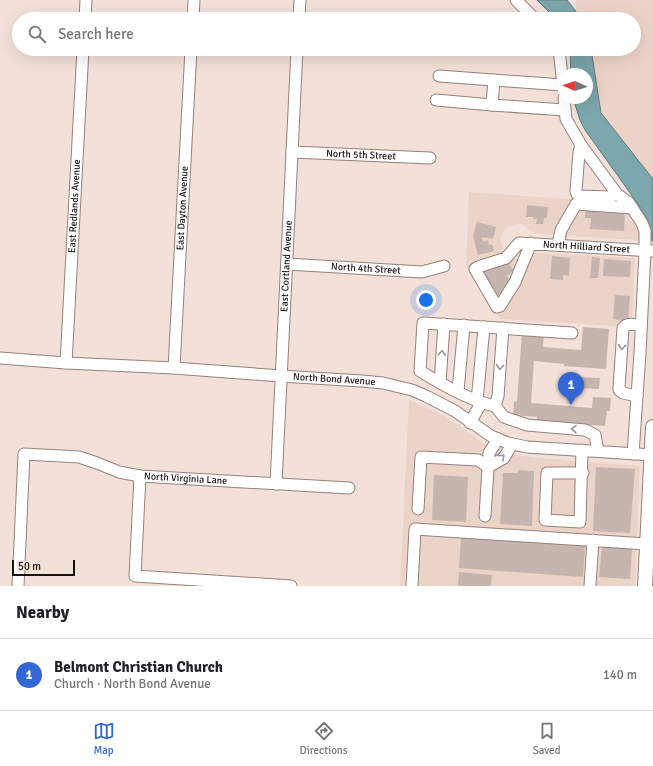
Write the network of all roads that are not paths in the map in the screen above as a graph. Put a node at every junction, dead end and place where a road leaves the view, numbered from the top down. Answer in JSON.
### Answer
{"nodes":[{"id":1,"x":86,"y":0,"type":"edge"},
{"id":2,"x":194,"y":0,"type":"edge"},
{"id":3,"x":300,"y":0,"type":"edge"},
{"id":4,"x":516,"y":0,"type":"edge"},
{"id":5,"x":85,"y":12,"type":"edge"},
{"id":6,"x":193,"y":12,"type":"edge"},
{"id":7,"x":299,"y":12,"type":"edge"},
{"id":8,"x":528,"y":12,"type":"edge"},
{"id":9,"x":83,"y":56,"type":"edge"},
{"id":10,"x":192,"y":56,"type":"edge"},
{"id":11,"x":297,"y":56,"type":"edge"},
{"id":12,"x":560,"y":56,"type":"edge"},
{"id":13,"x":561,"y":68,"type":"edge"},
{"id":14,"x":439,"y":76,"type":"dead end"},
{"id":15,"x":494,"y":80,"type":"junction"},
{"id":16,"x":557,"y":85,"type":"edge"},
{"id":17,"x":436,"y":100,"type":"dead end"},
{"id":18,"x":492,"y":104,"type":"junction"},
{"id":19,"x":564,"y":104,"type":"edge"},
{"id":20,"x":564,"y":110,"type":"junction"},
{"id":21,"x":581,"y":145,"type":"junction"},
{"id":22,"x":292,"y":152,"type":"junction"},
{"id":23,"x":430,"y":158,"type":"dead end"},
{"id":24,"x":617,"y":194,"type":"junction"},
{"id":25,"x":632,"y":208,"type":"junction"},
{"id":26,"x":531,"y":243,"type":"junction"},
{"id":27,"x":558,"y":245,"type":"junction"},
{"id":28,"x":649,"y":251,"type":"edge"},
{"id":29,"x":287,"y":264,"type":"junction"},
{"id":30,"x":444,"y":266,"type":"dead end"},
{"id":31,"x":444,"y":324,"type":"junction"},
{"id":32,"x":464,"y":325,"type":"junction"},
{"id":33,"x":641,"y":325,"type":"junction"},
{"id":34,"x":484,"y":327,"type":"junction"},
{"id":35,"x":503,"y":328,"type":"junction"},
{"id":36,"x":572,"y":333,"type":"dead end"},
{"id":37,"x":0,"y":358,"type":"edge"},
{"id":38,"x":66,"y":363,"type":"junction"},
{"id":39,"x":174,"y":368,"type":"junction"},
{"id":40,"x":281,"y":376,"type":"junction"},
{"id":41,"x":437,"y":381,"type":"junction"},
{"id":42,"x":458,"y":391,"type":"junction"},
{"id":43,"x":426,"y":396,"type":"junction"},
{"id":44,"x":637,"y":396,"type":"junction"},
{"id":45,"x":479,"y":402,"type":"junction"},
{"id":46,"x":495,"y":406,"type":"junction"},
{"id":47,"x":470,"y":423,"type":"junction"},
{"id":48,"x":653,"y":427,"type":"edge"},
{"id":49,"x":498,"y":439,"type":"junction"},
{"id":50,"x":512,"y":444,"type":"junction"},
{"id":51,"x":582,"y":450,"type":"junction"},
{"id":52,"x":598,"y":451,"type":"junction"},
{"id":53,"x":633,"y":454,"type":"junction"},
{"id":54,"x":652,"y":455,"type":"edge"},
{"id":55,"x":488,"y":467,"type":"junction"},
{"id":56,"x":583,"y":473,"type":"junction"},
{"id":57,"x":140,"y":476,"type":"junction"},
{"id":58,"x":276,"y":484,"type":"junction"},
{"id":59,"x":349,"y":488,"type":"dead end"},
{"id":60,"x":418,"y":509,"type":"dead end"},
{"id":61,"x":485,"y":516,"type":"dead end"},
{"id":62,"x":593,"y":540,"type":"junction"},
{"id":63,"x":647,"y":544,"type":"junction"},
{"id":64,"x":273,"y":585,"type":"edge"},
{"id":65,"x":18,"y":586,"type":"edge"},
{"id":66,"x":291,"y":586,"type":"edge"},
{"id":67,"x":412,"y":586,"type":"edge"},
{"id":68,"x":590,"y":586,"type":"edge"},
{"id":69,"x":645,"y":586,"type":"edge"}],
"edges":[{"from":1,"to":5,"type":"street"},
{"from":2,"to":6,"type":"street"},
{"from":3,"to":7,"type":"street"},
{"from":4,"to":8,"type":"street"},
{"from":9,"to":38,"type":"street","name":"East Redlands Avenue"},
{"from":10,"to":39,"type":"street","name":"East Dayton Avenue"},
{"from":11,"to":22,"type":"street","name":"East Cortland Avenue"},
{"from":12,"to":13,"type":"street"},
{"from":14,"to":15,"type":"street"},
{"from":15,"to":16,"type":"street"},
{"from":15,"to":18,"type":"street"},
{"from":17,"to":18,"type":"street"},
{"from":18,"to":20,"type":"street"},
{"from":19,"to":20,"type":"street"},
{"from":20,"to":21,"type":"street"},
{"from":21,"to":24,"type":"street"},
{"from":21,"to":24,"type":"street"},
{"from":22,"to":23,"type":"street","name":"North 5th Street"},
{"from":22,"to":29,"type":"street","name":"East Cortland Avenue"},
{"from":24,"to":25,"type":"street"},
{"from":25,"to":27,"type":"street"},
{"from":25,"to":28,"type":"street"},
{"from":26,"to":26,"type":"street","name":"North Hilliard Street"},
{"from":26,"to":27,"type":"street","name":"North Hilliard Street"},
{"from":27,"to":28,"type":"street","name":"North Hilliard Street"},
{"from":28,"to":33,"type":"street"},
{"from":29,"to":30,"type":"street","name":"North 4th Street"},
{"from":29,"to":40,"type":"street","name":"East Cortland Avenue"},
{"from":31,"to":32,"type":"street"},
{"from":41,"to":31,"type":"street","one_way":true},
{"from":31,"to":41,"type":"street"},
{"from":32,"to":34,"type":"street"},
{"from":32,"to":42,"type":"street"},
{"from":33,"to":44,"type":"street"},
{"from":33,"to":44,"type":"street","one_way":true},
{"from":34,"to":35,"type":"street"},
{"from":34,"to":45,"type":"street"},
{"from":35,"to":36,"type":"street"},
{"from":35,"to":46,"type":"street","one_way":true},
{"from":37,"to":38,"type":"street","name":"North Bond Avenue"},
{"from":38,"to":39,"type":"street","name":"North Bond Avenue"},
{"from":39,"to":40,"type":"street","name":"North Bond Avenue"},
{"from":40,"to":43,"type":"street","name":"North Bond Avenue"},
{"from":40,"to":58,"type":"street","name":"East Cortland Avenue"},
{"from":41,"to":42,"type":"street"},
{"from":41,"to":43,"type":"street"},
{"from":42,"to":45,"type":"street"},
{"from":43,"to":47,"type":"street","name":"North Bond Avenue"},
{"from":44,"to":53,"type":"street"},
{"from":45,"to":46,"type":"street"},
{"from":45,"to":47,"type":"street"},
{"from":52,"to":46,"type":"street","one_way":true},
{"from":47,"to":49,"type":"street","name":"North Bond Avenue"},
{"from":48,"to":54,"type":"main road"},
{"from":49,"to":50,"type":"street","name":"North Bond Avenue"},
{"from":49,"to":55,"type":"street"},
{"from":50,"to":51,"type":"street","name":"North Bond Avenue"},
{"from":55,"to":50,"type":"street","one_way":true},
{"from":51,"to":52,"type":"street","name":"North Bond Avenue"},
{"from":51,"to":56,"type":"street"},
{"from":52,"to":53,"type":"street","name":"North Bond Avenue"},
{"from":53,"to":54,"type":"street","name":"North Bond Avenue"},
{"from":54,"to":63,"type":"main road"},
{"from":55,"to":60,"type":"street"},
{"from":55,"to":61,"type":"street"},
{"from":56,"to":56,"type":"street"},
{"from":57,"to":58,"type":"street","name":"North Virginia Lane"},
{"from":57,"to":64,"type":"street"},
{"from":57,"to":65,"type":"street","name":"North Virginia Lane"},
{"from":58,"to":59,"type":"street","name":"North Virginia Lane"},
{"from":62,"to":63,"type":"street"},
{"from":62,"to":67,"type":"street"},
{"from":62,"to":68,"type":"street"},
{"from":63,"to":69,"type":"main road"},
{"from":64,"to":66,"type":"street"}]}
